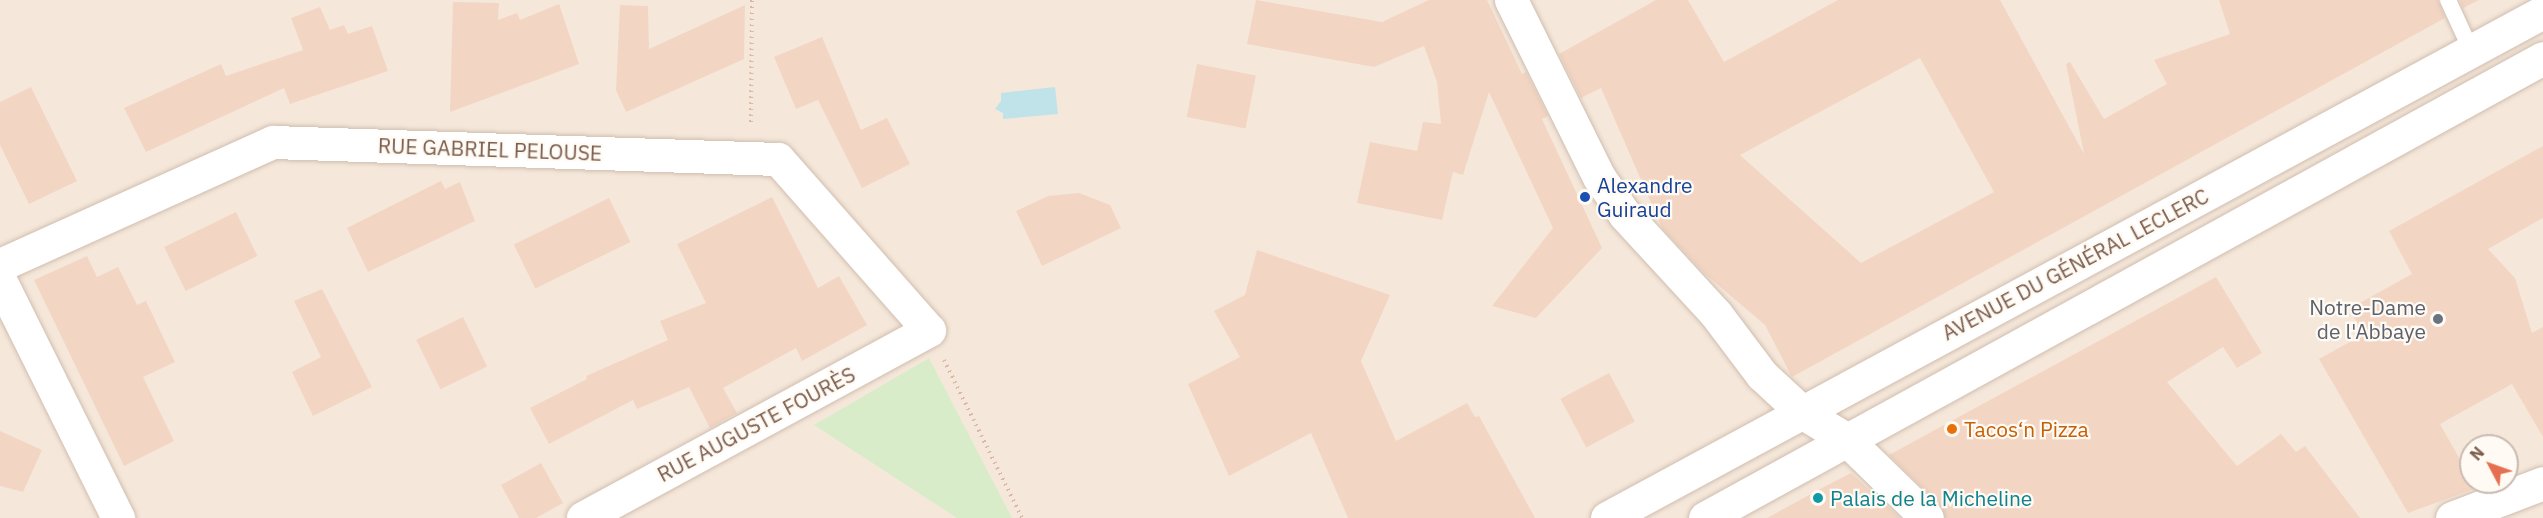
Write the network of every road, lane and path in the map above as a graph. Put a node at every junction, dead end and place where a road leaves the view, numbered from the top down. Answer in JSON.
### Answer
{"nodes":[{"id":1,"x":752,"y":0,"type":"edge"},
{"id":2,"x":1511,"y":0,"type":"edge"},
{"id":3,"x":2448,"y":0,"type":"edge"},
{"id":4,"x":2543,"y":12,"type":"edge"},
{"id":5,"x":2471,"y":50,"type":"junction"},
{"id":6,"x":2543,"y":58,"type":"edge"},
{"id":7,"x":751,"y":157,"type":"junction"},
{"id":8,"x":0,"y":265,"type":"edge"},
{"id":9,"x":0,"y":280,"type":"edge"},
{"id":10,"x":929,"y":330,"type":"junction"},
{"id":11,"x":1803,"y":413,"type":"junction"},
{"id":12,"x":1846,"y":439,"type":"junction"},
{"id":13,"x":2543,"y":483,"type":"edge"},
{"id":14,"x":2496,"y":509,"type":"edge"},
{"id":15,"x":118,"y":518,"type":"edge"},
{"id":16,"x":583,"y":518,"type":"edge"},
{"id":17,"x":1022,"y":518,"type":"edge"},
{"id":18,"x":1607,"y":518,"type":"edge"},
{"id":19,"x":1705,"y":518,"type":"edge"},
{"id":20,"x":1927,"y":518,"type":"edge"},
{"id":21,"x":2452,"y":518,"type":"edge"}],
"edges":[{"from":1,"to":7,"type":"path"},
{"from":2,"to":11,"type":"street"},
{"from":3,"to":5,"type":"lane"},
{"from":4,"to":5,"type":"street","name":"AVENUE DU GÉNÉRAL LECLERC"},
{"from":5,"to":11,"type":"street","name":"AVENUE DU GÉNÉRAL LECLERC"},
{"from":6,"to":12,"type":"street","name":"AVENUE DU GÉNÉRAL LECLERC"},
{"from":7,"to":8,"type":"street","name":"RUE GABRIEL PELOUSE"},
{"from":7,"to":10,"type":"street","name":"RUE GABRIEL PELOUSE"},
{"from":9,"to":15,"type":"street"},
{"from":10,"to":16,"type":"street","name":"RUE AUGUSTE FOURÈS"},
{"from":10,"to":17,"type":"path"},
{"from":11,"to":12,"type":"street"},
{"from":11,"to":18,"type":"street","name":"AVENUE DU GÉNÉRAL LECLERC"},
{"from":12,"to":19,"type":"street","name":"AVENUE DU GÉNÉRAL LECLERC"},
{"from":12,"to":20,"type":"street"},
{"from":13,"to":14,"type":"street"},
{"from":14,"to":21,"type":"street"}]}
